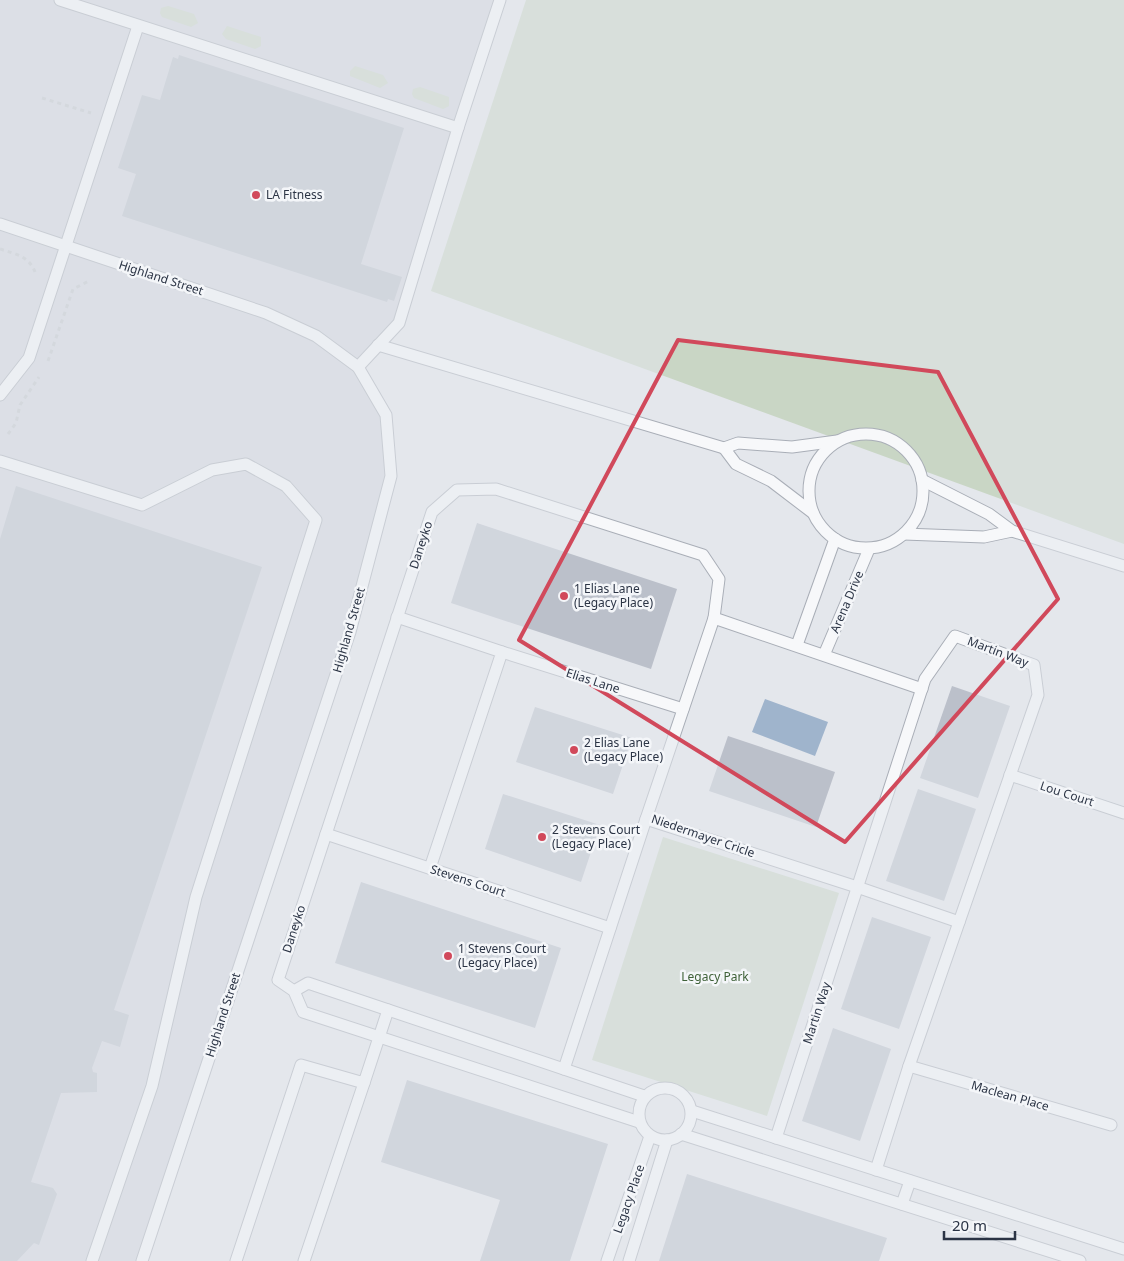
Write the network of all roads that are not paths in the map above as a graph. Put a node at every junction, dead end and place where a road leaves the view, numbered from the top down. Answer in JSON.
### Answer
{"nodes":[{"id":1,"x":60,"y":0,"type":"edge"},
{"id":2,"x":500,"y":0,"type":"edge"},
{"id":3,"x":138,"y":26,"type":"junction"},
{"id":4,"x":458,"y":128,"type":"junction"},
{"id":5,"x":0,"y":224,"type":"edge"},
{"id":6,"x":65,"y":246,"type":"junction"},
{"id":7,"x":378,"y":346,"type":"junction"},
{"id":8,"x":358,"y":367,"type":"junction"},
{"id":9,"x":0,"y":395,"type":"edge"},
{"id":10,"x":838,"y":441,"type":"junction"},
{"id":11,"x":724,"y":448,"type":"junction"},
{"id":12,"x":0,"y":461,"type":"edge"},
{"id":13,"x":922,"y":480,"type":"junction"},
{"id":14,"x":813,"y":513,"type":"junction"},
{"id":15,"x":1012,"y":531,"type":"junction"},
{"id":16,"x":904,"y":534,"type":"junction"},
{"id":17,"x":834,"y":539,"type":"junction"},
{"id":18,"x":869,"y":548,"type":"junction"},
{"id":19,"x":1124,"y":566,"type":"edge"},
{"id":20,"x":397,"y":617,"type":"junction"},
{"id":21,"x":714,"y":618,"type":"junction"},
{"id":22,"x":797,"y":645,"type":"junction"},
{"id":23,"x":502,"y":652,"type":"junction"},
{"id":24,"x":824,"y":655,"type":"junction"},
{"id":25,"x":922,"y":690,"type":"junction"},
{"id":26,"x":684,"y":709,"type":"junction"},
{"id":27,"x":1010,"y":775,"type":"junction"},
{"id":28,"x":1124,"y":813,"type":"edge"},
{"id":29,"x":646,"y":819,"type":"junction"},
{"id":30,"x":326,"y":834,"type":"junction"},
{"id":31,"x":430,"y":868,"type":"junction"},
{"id":32,"x":857,"y":887,"type":"junction"},
{"id":33,"x":959,"y":922,"type":"junction"},
{"id":34,"x":610,"y":928,"type":"junction"},
{"id":35,"x":294,"y":991,"type":"junction"},
{"id":36,"x":388,"y":1010,"type":"junction"},
{"id":37,"x":380,"y":1037,"type":"junction"},
{"id":38,"x":909,"y":1066,"type":"junction"},
{"id":39,"x":564,"y":1069,"type":"junction"},
{"id":40,"x":364,"y":1083,"type":"junction"},
{"id":41,"x":644,"y":1096,"type":"junction"},
{"id":42,"x":692,"y":1111,"type":"junction"},
{"id":43,"x":639,"y":1122,"type":"junction"},
{"id":44,"x":1111,"y":1125,"type":"dead end"},
{"id":45,"x":681,"y":1134,"type":"junction"},
{"id":46,"x":650,"y":1136,"type":"junction"},
{"id":47,"x":776,"y":1138,"type":"junction"},
{"id":48,"x":667,"y":1140,"type":"junction"},
{"id":49,"x":876,"y":1170,"type":"junction"},
{"id":50,"x":910,"y":1181,"type":"junction"},
{"id":51,"x":902,"y":1204,"type":"junction"},
{"id":52,"x":1124,"y":1249,"type":"edge"},
{"id":53,"x":92,"y":1261,"type":"edge"},
{"id":54,"x":142,"y":1261,"type":"edge"},
{"id":55,"x":236,"y":1261,"type":"edge"},
{"id":56,"x":304,"y":1261,"type":"edge"},
{"id":57,"x":607,"y":1261,"type":"edge"},
{"id":58,"x":629,"y":1261,"type":"edge"},
{"id":59,"x":1080,"y":1261,"type":"edge"}],
"edges":[{"from":1,"to":3,"type":"lane"},
{"from":2,"to":4,"type":"lane"},
{"from":3,"to":4,"type":"lane"},
{"from":3,"to":6,"type":"lane"},
{"from":4,"to":7,"type":"lane"},
{"from":5,"to":6,"type":"lane","name":"Highland Street"},
{"from":6,"to":8,"type":"lane","name":"Highland Street"},
{"from":6,"to":9,"type":"lane"},
{"from":7,"to":8,"type":"lane"},
{"from":7,"to":11,"type":"lane"},
{"from":8,"to":54,"type":"lane","name":"Highland Street"},
{"from":10,"to":11,"type":"lane"},
{"from":10,"to":13,"type":"lane"},
{"from":10,"to":14,"type":"lane"},
{"from":11,"to":14,"type":"lane"},
{"from":12,"to":53,"type":"lane"},
{"from":13,"to":15,"type":"lane"},
{"from":13,"to":16,"type":"lane"},
{"from":14,"to":17,"type":"lane"},
{"from":15,"to":16,"type":"lane"},
{"from":15,"to":19,"type":"lane"},
{"from":16,"to":18,"type":"lane"},
{"from":17,"to":18,"type":"lane"},
{"from":17,"to":22,"type":"lane"},
{"from":18,"to":24,"type":"lane","name":"Arena Drive"},
{"from":20,"to":21,"type":"lane","name":"Daneyko"},
{"from":20,"to":23,"type":"lane","name":"Elias Lane"},
{"from":20,"to":30,"type":"lane","name":"Daneyko"},
{"from":21,"to":22,"type":"lane"},
{"from":21,"to":26,"type":"lane","name":"Niedermayer Cricle"},
{"from":22,"to":24,"type":"lane"},
{"from":23,"to":26,"type":"lane","name":"Elias Lane"},
{"from":23,"to":31,"type":"lane"},
{"from":24,"to":25,"type":"lane"},
{"from":25,"to":27,"type":"lane","name":"Martin Way"},
{"from":25,"to":32,"type":"lane","name":"Martin Way"},
{"from":26,"to":29,"type":"lane","name":"Niedermayer Cricle"},
{"from":27,"to":28,"type":"lane","name":"Lou Court"},
{"from":27,"to":33,"type":"lane","name":"Martin Way"},
{"from":29,"to":32,"type":"lane","name":"Niedermayer Cricle"},
{"from":29,"to":34,"type":"lane"},
{"from":30,"to":31,"type":"lane","name":"Stevens Court"},
{"from":30,"to":35,"type":"lane","name":"Daneyko"},
{"from":31,"to":34,"type":"lane","name":"Stevens Court"},
{"from":32,"to":33,"type":"lane","name":"Niedermayer Cricle"},
{"from":32,"to":47,"type":"lane","name":"Martin Way"},
{"from":33,"to":38,"type":"lane","name":"Martin Way"},
{"from":34,"to":39,"type":"lane"},
{"from":35,"to":36,"type":"lane"},
{"from":35,"to":37,"type":"lane"},
{"from":36,"to":37,"type":"lane"},
{"from":36,"to":39,"type":"lane"},
{"from":37,"to":40,"type":"lane"},
{"from":37,"to":43,"type":"lane"},
{"from":38,"to":44,"type":"lane","name":"Maclean Place"},
{"from":38,"to":49,"type":"lane","name":"Martin Way"},
{"from":39,"to":41,"type":"lane"},
{"from":40,"to":55,"type":"lane"},
{"from":40,"to":56,"type":"lane"},
{"from":41,"to":42,"type":"lane"},
{"from":41,"to":43,"type":"lane"},
{"from":42,"to":45,"type":"lane"},
{"from":42,"to":47,"type":"lane"},
{"from":43,"to":46,"type":"lane"},
{"from":45,"to":48,"type":"lane"},
{"from":45,"to":51,"type":"lane"},
{"from":46,"to":48,"type":"lane"},
{"from":46,"to":57,"type":"lane","name":"Legacy Place"},
{"from":47,"to":49,"type":"lane"},
{"from":48,"to":58,"type":"lane","name":"Legacy Place"},
{"from":49,"to":50,"type":"lane"},
{"from":50,"to":51,"type":"lane"},
{"from":50,"to":52,"type":"lane"},
{"from":51,"to":59,"type":"lane"}]}
